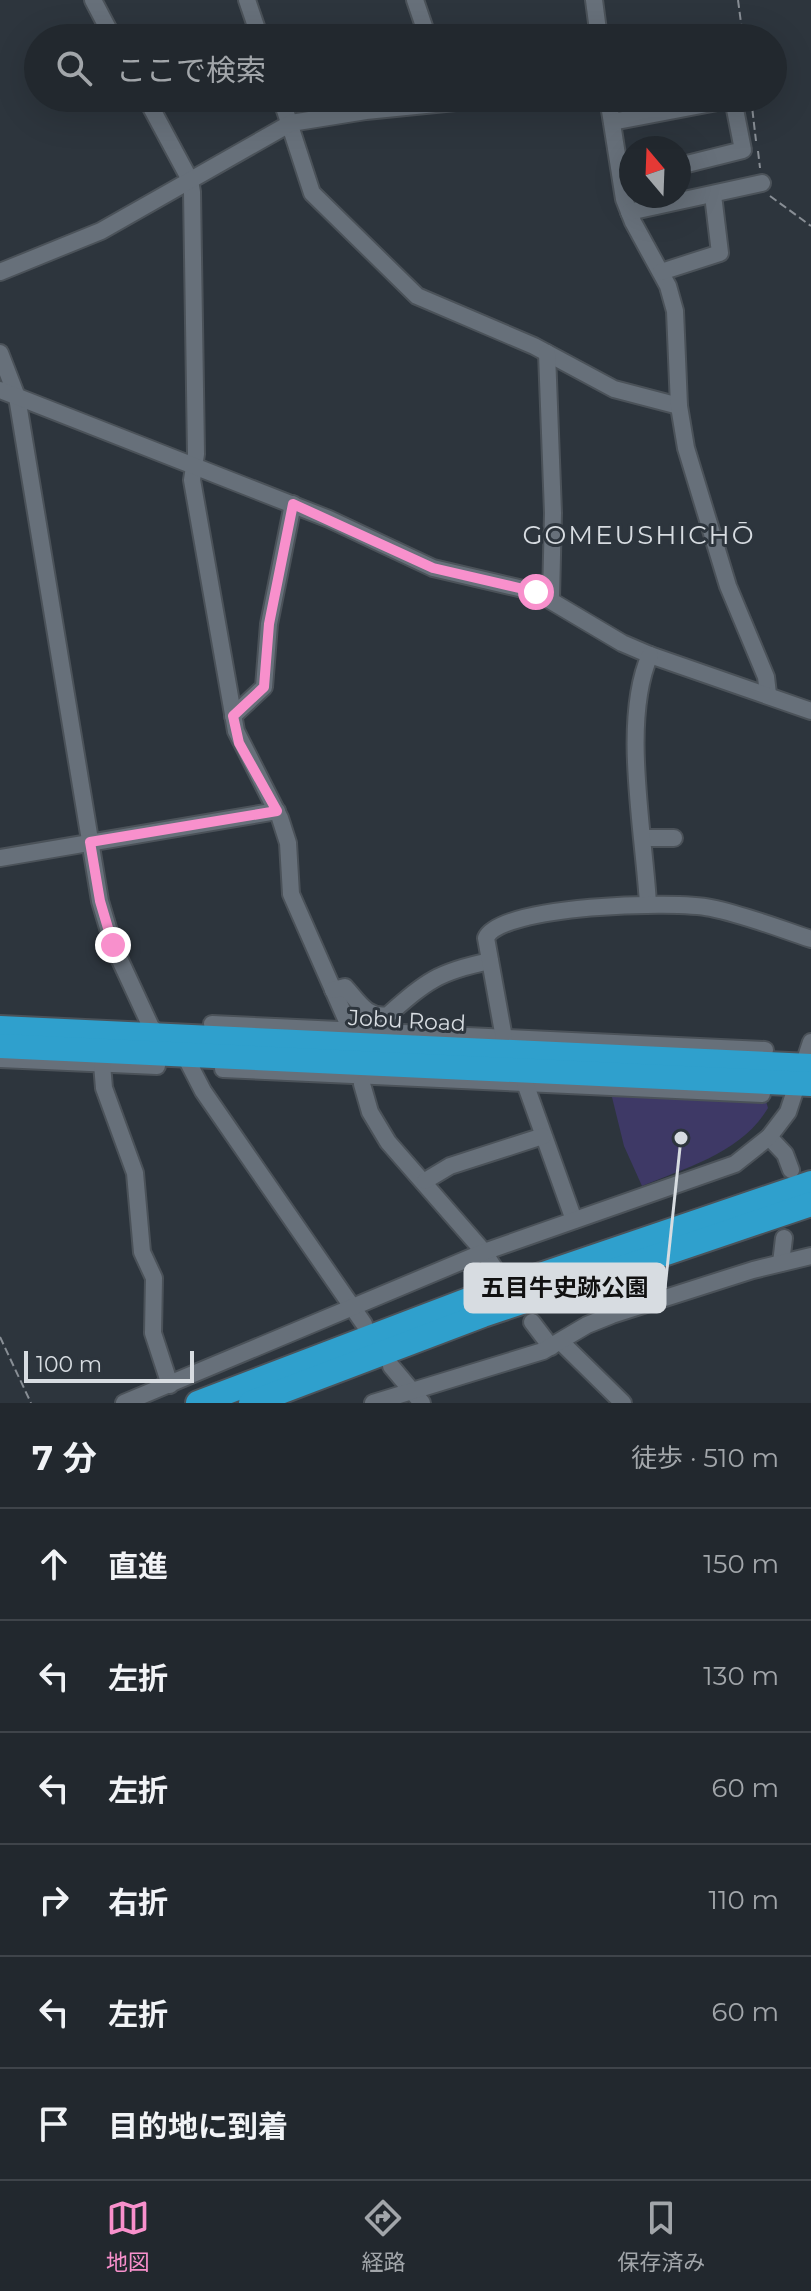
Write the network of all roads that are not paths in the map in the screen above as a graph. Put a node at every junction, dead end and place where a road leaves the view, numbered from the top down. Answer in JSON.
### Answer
{"nodes":[{"id":1,"x":93,"y":0,"type":"edge"},
{"id":2,"x":247,"y":0,"type":"edge"},
{"id":3,"x":415,"y":0,"type":"edge"},
{"id":4,"x":594,"y":0,"type":"edge"},
{"id":5,"x":106,"y":24,"type":"edge"},
{"id":6,"x":255,"y":24,"type":"edge"},
{"id":7,"x":423,"y":24,"type":"edge"},
{"id":8,"x":597,"y":24,"type":"edge"},
{"id":9,"x":154,"y":112,"type":"edge"},
{"id":10,"x":287,"y":112,"type":"edge"},
{"id":11,"x":360,"y":112,"type":"edge"},
{"id":12,"x":610,"y":112,"type":"edge"},
{"id":13,"x":665,"y":112,"type":"edge"},
{"id":14,"x":736,"y":112,"type":"edge"},
{"id":15,"x":612,"y":122,"type":"junction"},
{"id":16,"x":291,"y":123,"type":"junction"},
{"id":17,"x":619,"y":150,"type":"edge"},
{"id":18,"x":691,"y":163,"type":"edge"},
{"id":19,"x":190,"y":180,"type":"junction"},
{"id":20,"x":762,"y":183,"type":"road end"},
{"id":21,"x":713,"y":195,"type":"junction"},
{"id":22,"x":629,"y":208,"type":"edge"},
{"id":23,"x":629,"y":212,"type":"junction"},
{"id":24,"x":0,"y":272,"type":"edge"},
{"id":25,"x":661,"y":272,"type":"junction"},
{"id":26,"x":0,"y":353,"type":"edge"},
{"id":27,"x":547,"y":353,"type":"junction"},
{"id":28,"x":0,"y":390,"type":"edge"},
{"id":29,"x":17,"y":397,"type":"junction"},
{"id":30,"x":679,"y":406,"type":"junction"},
{"id":31,"x":194,"y":464,"type":"junction"},
{"id":32,"x":293,"y":504,"type":"junction"},
{"id":33,"x":551,"y":598,"type":"junction"},
{"id":34,"x":650,"y":655,"type":"junction"},
{"id":35,"x":768,"y":694,"type":"junction"},
{"id":36,"x":811,"y":711,"type":"edge"},
{"id":37,"x":233,"y":716,"type":"junction"},
{"id":38,"x":277,"y":811,"type":"junction"},
{"id":39,"x":644,"y":838,"type":"junction"},
{"id":40,"x":674,"y":838,"type":"dead end"},
{"id":41,"x":90,"y":842,"type":"junction"},
{"id":42,"x":0,"y":858,"type":"edge"},
{"id":43,"x":648,"y":904,"type":"junction"},
{"id":44,"x":811,"y":939,"type":"edge"},
{"id":45,"x":490,"y":961,"type":"junction"},
{"id":46,"x":333,"y":990,"type":"junction"},
{"id":47,"x":0,"y":1016,"type":"edge"},
{"id":48,"x":346,"y":1019,"type":"dead end"},
{"id":49,"x":110,"y":1021,"type":"dead end"},
{"id":50,"x":212,"y":1024,"type":"dead end"},
{"id":51,"x":156,"y":1033,"type":"junction"},
{"id":52,"x":314,"y":1035,"type":"junction"},
{"id":53,"x":504,"y":1038,"type":"junction"},
{"id":54,"x":811,"y":1042,"type":"edge"},
{"id":55,"x":3,"y":1048,"type":"edge"},
{"id":56,"x":765,"y":1050,"type":"dead end"},
{"id":57,"x":635,"y":1051,"type":"junction"},
{"id":58,"x":182,"y":1053,"type":"junction"},
{"id":59,"x":102,"y":1064,"type":"junction"},
{"id":60,"x":157,"y":1066,"type":"dead end"},
{"id":61,"x":223,"y":1069,"type":"dead end"},
{"id":62,"x":383,"y":1070,"type":"junction"},
{"id":63,"x":806,"y":1075,"type":"edge"},
{"id":64,"x":525,"y":1083,"type":"junction"},
{"id":65,"x":362,"y":1084,"type":"dead end"},
{"id":66,"x":680,"y":1084,"type":"junction"},
{"id":67,"x":762,"y":1094,"type":"dead end"},
{"id":68,"x":543,"y":1136,"type":"junction"},
{"id":69,"x":769,"y":1137,"type":"junction"},
{"id":70,"x":795,"y":1163,"type":"edge"},
{"id":71,"x":425,"y":1181,"type":"junction"},
{"id":72,"x":811,"y":1204,"type":"edge"},
{"id":73,"x":574,"y":1220,"type":"junction"},
{"id":74,"x":784,"y":1238,"type":"dead end"},
{"id":75,"x":484,"y":1252,"type":"junction"},
{"id":76,"x":811,"y":1256,"type":"edge"},
{"id":77,"x":781,"y":1263,"type":"junction"},
{"id":78,"x":496,"y":1271,"type":"dead end"},
{"id":79,"x":351,"y":1307,"type":"junction"},
{"id":80,"x":532,"y":1322,"type":"dead end"},
{"id":81,"x":364,"y":1324,"type":"dead end"},
{"id":82,"x":556,"y":1344,"type":"junction"},
{"id":83,"x":391,"y":1366,"type":"dead end"},
{"id":84,"x":170,"y":1385,"type":"junction"},
{"id":85,"x":416,"y":1397,"type":"edge"},
{"id":86,"x":124,"y":1403,"type":"edge"},
{"id":87,"x":198,"y":1403,"type":"edge"},
{"id":88,"x":251,"y":1403,"type":"edge"},
{"id":89,"x":373,"y":1403,"type":"edge"},
{"id":90,"x":623,"y":1403,"type":"edge"}],
"edges":[{"from":1,"to":5,"type":"street"},
{"from":2,"to":6,"type":"street"},
{"from":3,"to":7,"type":"street"},
{"from":4,"to":8,"type":"street"},
{"from":9,"to":19,"type":"street"},
{"from":10,"to":16,"type":"street"},
{"from":11,"to":16,"type":"street"},
{"from":12,"to":15,"type":"street"},
{"from":13,"to":15,"type":"street"},
{"from":14,"to":18,"type":"street"},
{"from":15,"to":17,"type":"street"},
{"from":16,"to":19,"type":"street"},
{"from":16,"to":27,"type":"street"},
{"from":19,"to":24,"type":"street"},
{"from":19,"to":31,"type":"street"},
{"from":20,"to":21,"type":"street"},
{"from":21,"to":23,"type":"street"},
{"from":21,"to":25,"type":"street"},
{"from":22,"to":23,"type":"street"},
{"from":23,"to":25,"type":"street"},
{"from":25,"to":30,"type":"street"},
{"from":26,"to":29,"type":"street"},
{"from":27,"to":30,"type":"street"},
{"from":27,"to":33,"type":"street"},
{"from":28,"to":29,"type":"street"},
{"from":29,"to":31,"type":"street"},
{"from":29,"to":41,"type":"street"},
{"from":30,"to":35,"type":"street"},
{"from":31,"to":32,"type":"street"},
{"from":31,"to":37,"type":"street"},
{"from":32,"to":33,"type":"street"},
{"from":32,"to":37,"type":"street"},
{"from":33,"to":34,"type":"street"},
{"from":34,"to":35,"type":"street"},
{"from":34,"to":39,"type":"street"},
{"from":35,"to":36,"type":"street"},
{"from":37,"to":38,"type":"street"},
{"from":38,"to":41,"type":"street"},
{"from":38,"to":46,"type":"street"},
{"from":39,"to":40,"type":"street"},
{"from":39,"to":43,"type":"street"},
{"from":41,"to":42,"type":"street"},
{"from":41,"to":51,"type":"street"},
{"from":43,"to":44,"type":"street"},
{"from":43,"to":45,"type":"street"},
{"from":45,"to":46,"type":"street"},
{"from":45,"to":53,"type":"street"},
{"from":46,"to":48,"type":"street"},
{"from":47,"to":49,"type":"street"},
{"from":50,"to":52,"type":"street"},
{"from":51,"to":52,"type":"highway","name":"Jobu Road"},
{"from":51,"to":55,"type":"highway","name":"Jobu Road"},
{"from":51,"to":58,"type":"street"},
{"from":52,"to":53,"type":"street"},
{"from":52,"to":57,"type":"highway","name":"Jobu Road"},
{"from":53,"to":57,"type":"street"},
{"from":54,"to":63,"type":"street"},
{"from":55,"to":58,"type":"highway","name":"Jobu Road"},
{"from":55,"to":59,"type":"street"},
{"from":56,"to":57,"type":"street"},
{"from":57,"to":63,"type":"highway","name":"Jobu Road"},
{"from":58,"to":62,"type":"highway","name":"Jobu Road"},
{"from":58,"to":79,"type":"street"},
{"from":59,"to":60,"type":"street"},
{"from":59,"to":84,"type":"street"},
{"from":61,"to":62,"type":"street"},
{"from":62,"to":64,"type":"street"},
{"from":62,"to":66,"type":"highway","name":"Jobu Road"},
{"from":63,"to":66,"type":"highway","name":"Jobu Road"},
{"from":63,"to":69,"type":"street"},
{"from":64,"to":66,"type":"street"},
{"from":64,"to":68,"type":"street"},
{"from":65,"to":71,"type":"street"},
{"from":66,"to":67,"type":"street"},
{"from":68,"to":71,"type":"street"},
{"from":68,"to":73,"type":"street"},
{"from":69,"to":70,"type":"street"},
{"from":69,"to":73,"type":"street"},
{"from":70,"to":87,"type":"highway"},
{"from":71,"to":75,"type":"street"},
{"from":72,"to":88,"type":"highway"},
{"from":73,"to":75,"type":"street"},
{"from":74,"to":77,"type":"street"},
{"from":75,"to":78,"type":"street"},
{"from":75,"to":79,"type":"street"},
{"from":76,"to":77,"type":"street"},
{"from":77,"to":82,"type":"street"},
{"from":79,"to":81,"type":"street"},
{"from":79,"to":84,"type":"street"},
{"from":80,"to":82,"type":"street"},
{"from":82,"to":85,"type":"street"},
{"from":82,"to":90,"type":"street"},
{"from":83,"to":85,"type":"street"},
{"from":84,"to":86,"type":"street"},
{"from":85,"to":89,"type":"street"}]}
